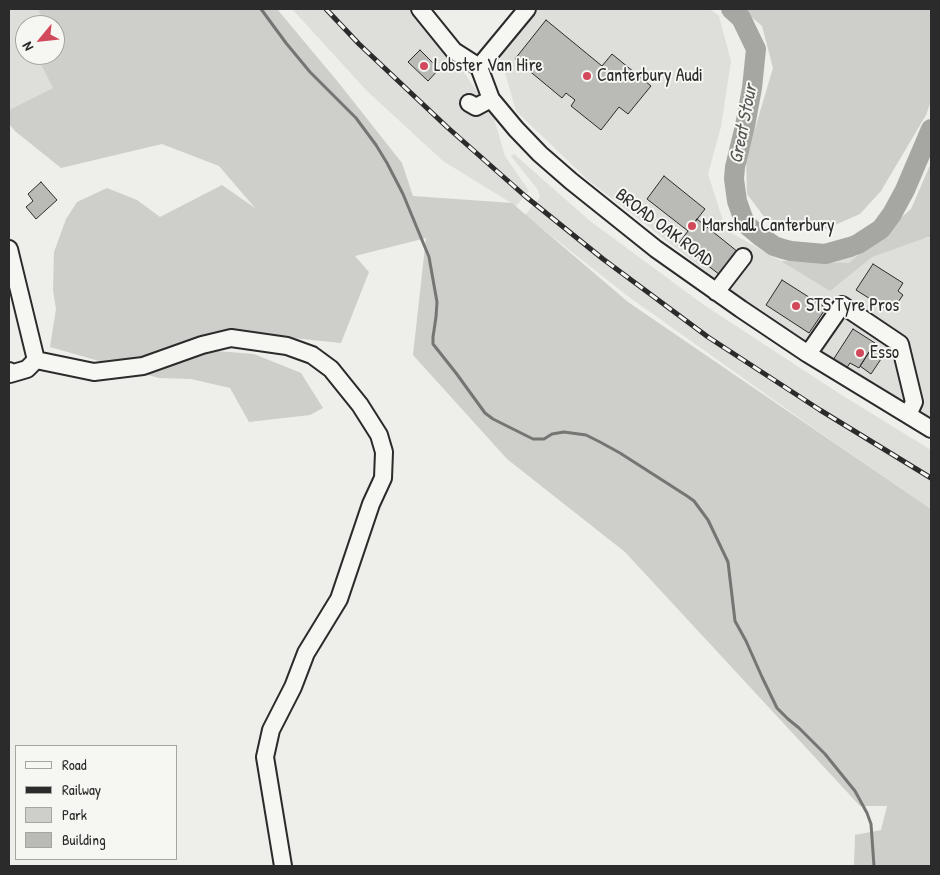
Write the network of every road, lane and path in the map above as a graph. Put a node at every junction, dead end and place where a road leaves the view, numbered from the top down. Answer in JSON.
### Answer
{"nodes":[{"id":1,"x":420,"y":9,"type":"edge"},
{"id":2,"x":527,"y":9,"type":"edge"},
{"id":3,"x":479,"y":67,"type":"junction"},
{"id":4,"x":491,"y":99,"type":"junction"},
{"id":5,"x":469,"y":104,"type":"dead end"},
{"id":6,"x":9,"y":249,"type":"edge"},
{"id":7,"x":743,"y":257,"type":"dead end"},
{"id":8,"x":716,"y":292,"type":"junction"},
{"id":9,"x":808,"y":354,"type":"junction"},
{"id":10,"x":36,"y":360,"type":"junction"},
{"id":11,"x":9,"y":371,"type":"edge"},
{"id":12,"x":908,"y":414,"type":"junction"},
{"id":13,"x":931,"y":429,"type":"edge"},
{"id":14,"x":283,"y":866,"type":"edge"}],
"edges":[{"from":1,"to":3,"type":"street"},
{"from":2,"to":3,"type":"street"},
{"from":3,"to":4,"type":"street","name":"BROAD OAK ROAD"},
{"from":4,"to":5,"type":"street"},
{"from":4,"to":8,"type":"street","name":"BROAD OAK ROAD"},
{"from":6,"to":10,"type":"street"},
{"from":7,"to":8,"type":"street"},
{"from":8,"to":9,"type":"street","name":"BROAD OAK ROAD"},
{"from":9,"to":12,"type":"street","name":"BROAD OAK ROAD"},
{"from":9,"to":12,"type":"street"},
{"from":10,"to":11,"type":"street"},
{"from":10,"to":14,"type":"street"},
{"from":12,"to":13,"type":"street","name":"BROAD OAK ROAD"}]}
